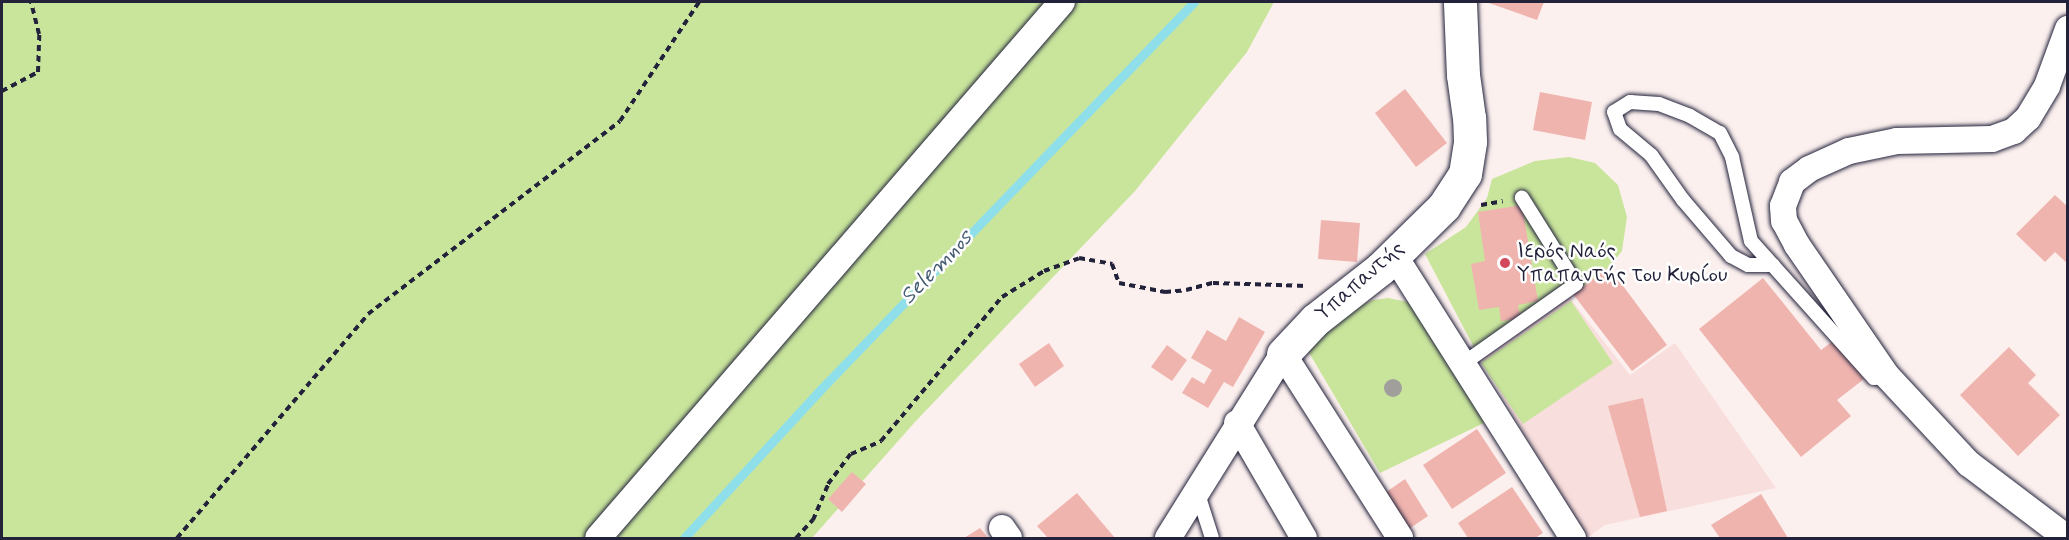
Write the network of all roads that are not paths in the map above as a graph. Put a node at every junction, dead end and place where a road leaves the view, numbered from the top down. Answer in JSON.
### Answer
{"nodes":[{"id":1,"x":1062,"y":2,"type":"edge"},
{"id":2,"x":1460,"y":2,"type":"edge"},
{"id":3,"x":2067,"y":29,"type":"edge"},
{"id":4,"x":1522,"y":198,"type":"dead end"},
{"id":5,"x":1394,"y":255,"type":"junction"},
{"id":6,"x":1773,"y":265,"type":"dead end"},
{"id":7,"x":1282,"y":354,"type":"junction"},
{"id":8,"x":1464,"y":363,"type":"junction"},
{"id":9,"x":1887,"y":376,"type":"junction"},
{"id":10,"x":1237,"y":423,"type":"junction"},
{"id":11,"x":1197,"y":490,"type":"junction"},
{"id":12,"x":598,"y":538,"type":"edge"},
{"id":13,"x":1168,"y":538,"type":"edge"},
{"id":14,"x":1212,"y":538,"type":"edge"},
{"id":15,"x":1304,"y":538,"type":"edge"},
{"id":16,"x":1400,"y":538,"type":"edge"},
{"id":17,"x":1573,"y":538,"type":"edge"},
{"id":18,"x":2067,"y":538,"type":"edge"}],
"edges":[{"from":1,"to":12,"type":"street"},
{"from":2,"to":5,"type":"street","name":"Υπαπαντής"},
{"from":3,"to":9,"type":"street"},
{"from":4,"to":8,"type":"lane"},
{"from":5,"to":7,"type":"street","name":"Υπαπαντής"},
{"from":5,"to":8,"type":"street"},
{"from":6,"to":9,"type":"lane"},
{"from":7,"to":10,"type":"street","name":"Υπαπαντής"},
{"from":7,"to":16,"type":"street"},
{"from":8,"to":17,"type":"street"},
{"from":9,"to":18,"type":"street"},
{"from":10,"to":11,"type":"street","name":"Υπαπαντής"},
{"from":10,"to":15,"type":"street"},
{"from":11,"to":13,"type":"street","name":"Υπαπαντής"},
{"from":11,"to":14,"type":"lane"}]}
